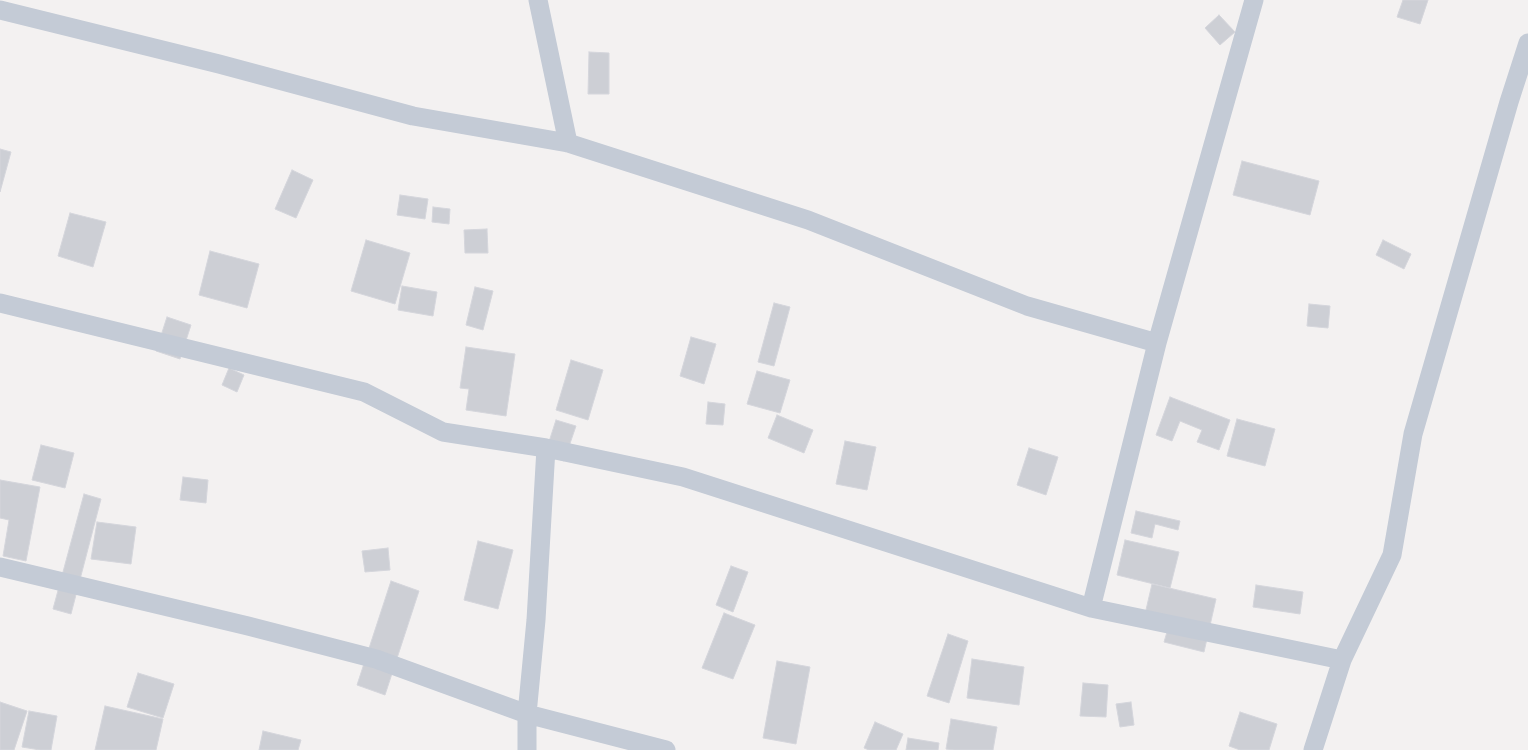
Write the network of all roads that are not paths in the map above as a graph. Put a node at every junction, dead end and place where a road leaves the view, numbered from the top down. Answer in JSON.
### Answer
{"nodes":[{"id":1,"x":538,"y":0,"type":"edge"},
{"id":2,"x":1254,"y":0,"type":"edge"},
{"id":3,"x":0,"y":10,"type":"edge"},
{"id":4,"x":1528,"y":43,"type":"edge"},
{"id":5,"x":568,"y":143,"type":"junction"},
{"id":6,"x":0,"y":303,"type":"edge"},
{"id":7,"x":1157,"y":343,"type":"junction"},
{"id":8,"x":546,"y":448,"type":"junction"},
{"id":9,"x":0,"y":567,"type":"edge"},
{"id":10,"x":1091,"y":608,"type":"junction"},
{"id":11,"x":1342,"y":660,"type":"junction"},
{"id":12,"x":527,"y":714,"type":"junction"},
{"id":13,"x":527,"y":750,"type":"edge"},
{"id":14,"x":666,"y":750,"type":"edge"},
{"id":15,"x":1313,"y":750,"type":"edge"}],
"edges":[{"from":1,"to":5,"type":"street"},
{"from":2,"to":7,"type":"street"},
{"from":3,"to":5,"type":"street"},
{"from":4,"to":11,"type":"street"},
{"from":5,"to":7,"type":"street"},
{"from":6,"to":8,"type":"street"},
{"from":7,"to":10,"type":"street"},
{"from":8,"to":10,"type":"street"},
{"from":8,"to":12,"type":"street"},
{"from":9,"to":12,"type":"street"},
{"from":10,"to":11,"type":"street"},
{"from":11,"to":15,"type":"street"},
{"from":12,"to":13,"type":"street"},
{"from":12,"to":14,"type":"street"}]}
